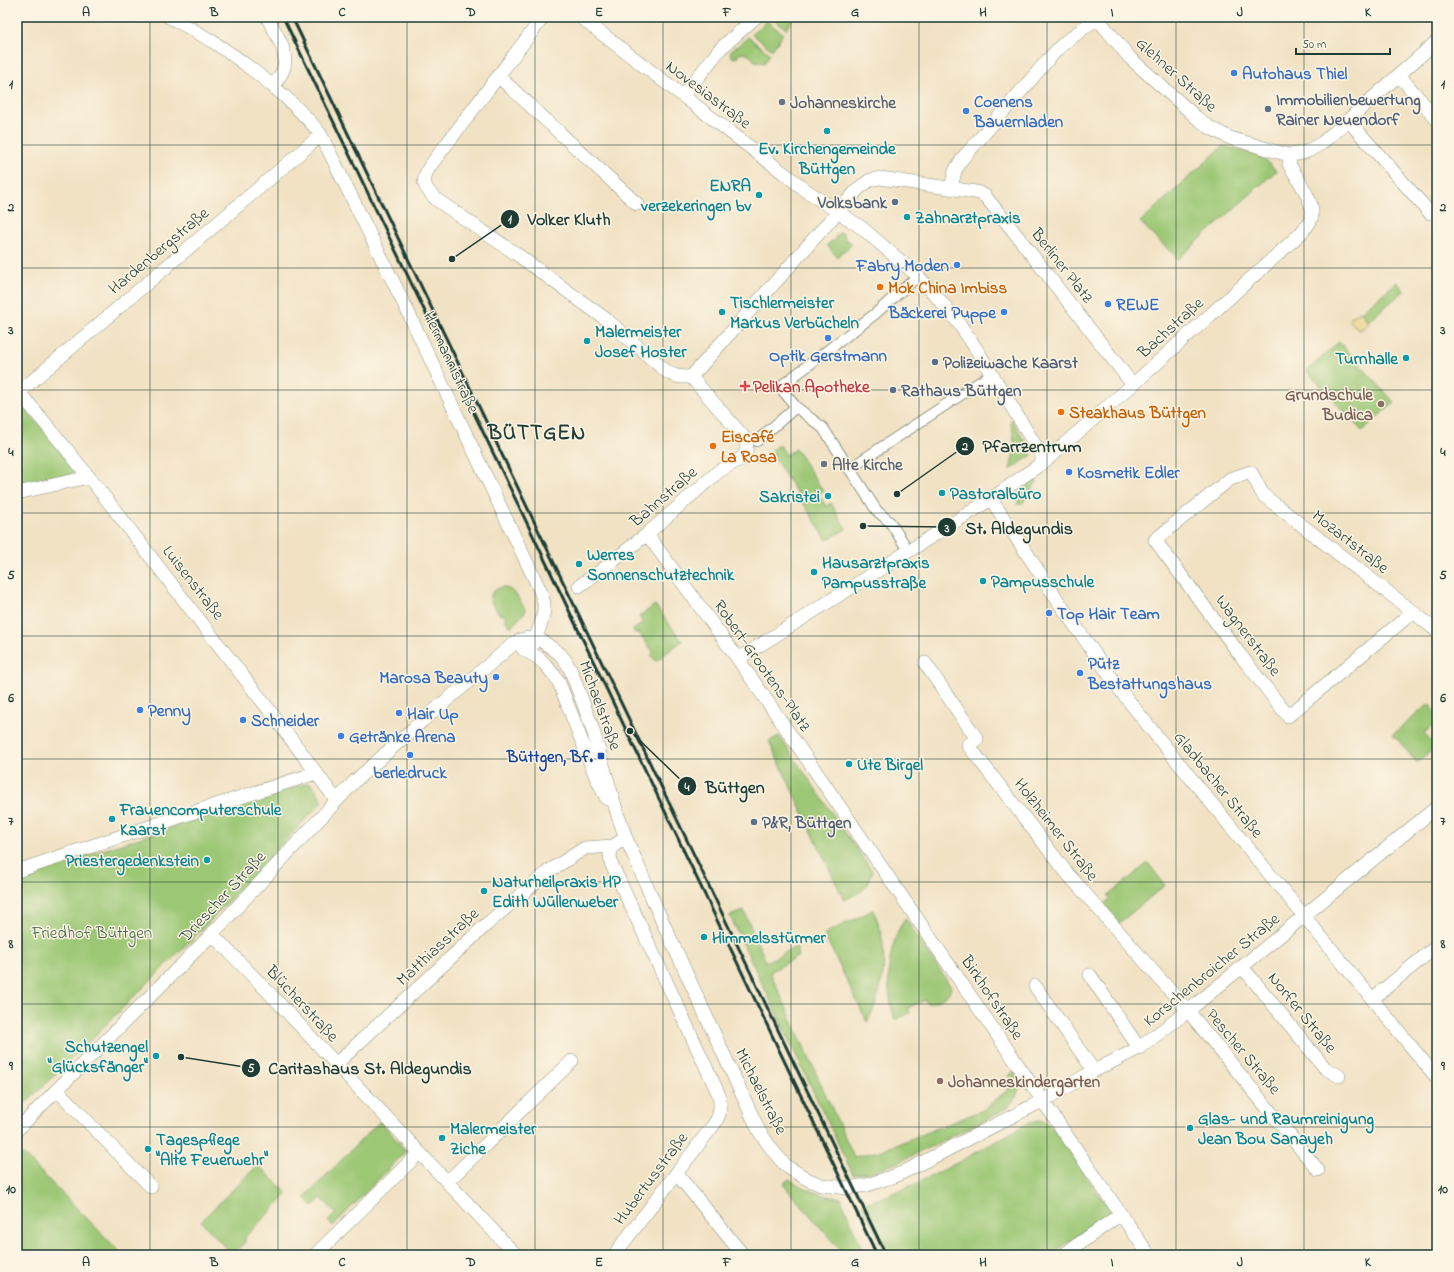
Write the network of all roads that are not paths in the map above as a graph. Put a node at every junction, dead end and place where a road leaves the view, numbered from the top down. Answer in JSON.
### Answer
{"nodes":[{"id":1,"x":169,"y":17,"type":"edge"},
{"id":2,"x":267,"y":17,"type":"edge"},
{"id":3,"x":543,"y":17,"type":"edge"},
{"id":4,"x":580,"y":17,"type":"edge"},
{"id":5,"x":756,"y":17,"type":"edge"},
{"id":6,"x":1098,"y":18,"type":"edge"},
{"id":7,"x":1437,"y":41,"type":"edge"},
{"id":8,"x":1399,"y":75,"type":"junction"},
{"id":9,"x":498,"y":76,"type":"junction"},
{"id":10,"x":273,"y":86,"type":"junction"},
{"id":11,"x":683,"y":96,"type":"junction"},
{"id":12,"x":1348,"y":120,"type":"junction"},
{"id":13,"x":1437,"y":120,"type":"edge"},
{"id":14,"x":321,"y":135,"type":"junction"},
{"id":15,"x":1291,"y":155,"type":"junction"},
{"id":16,"x":951,"y":188,"type":"junction"},
{"id":17,"x":637,"y":204,"type":"dead end"},
{"id":18,"x":837,"y":212,"type":"junction"},
{"id":19,"x":1430,"y":213,"type":"dead end"},
{"id":20,"x":918,"y":276,"type":"junction"},
{"id":21,"x":992,"y":374,"type":"junction"},
{"id":22,"x":691,"y":377,"type":"junction"},
{"id":23,"x":1132,"y":385,"type":"junction"},
{"id":24,"x":18,"y":392,"type":"edge"},
{"id":25,"x":796,"y":407,"type":"junction"},
{"id":26,"x":752,"y":443,"type":"junction"},
{"id":27,"x":1044,"y":461,"type":"junction"},
{"id":28,"x":849,"y":469,"type":"junction"},
{"id":29,"x":1251,"y":472,"type":"joint"},
{"id":30,"x":89,"y":477,"type":"junction"},
{"id":31,"x":17,"y":493,"type":"edge"},
{"id":32,"x":991,"y":498,"type":"junction"},
{"id":33,"x":647,"y":534,"type":"junction"},
{"id":34,"x":908,"y":550,"type":"junction"},
{"id":35,"x":579,"y":586,"type":"dead end"},
{"id":36,"x":1413,"y":612,"type":"junction"},
{"id":37,"x":1437,"y":631,"type":"edge"},
{"id":38,"x":535,"y":639,"type":"junction"},
{"id":39,"x":511,"y":646,"type":"junction"},
{"id":40,"x":529,"y":652,"type":"junction"},
{"id":41,"x":738,"y":659,"type":"junction"},
{"id":42,"x":924,"y":663,"type":"dead end"},
{"id":43,"x":808,"y":759,"type":"joint"},
{"id":44,"x":316,"y":773,"type":"junction"},
{"id":45,"x":336,"y":800,"type":"junction"},
{"id":46,"x":1437,"y":807,"type":"edge"},
{"id":47,"x":618,"y":816,"type":"junction"},
{"id":48,"x":626,"y":838,"type":"junction"},
{"id":49,"x":613,"y":846,"type":"junction"},
{"id":50,"x":17,"y":871,"type":"edge"},
{"id":51,"x":1304,"y":917,"type":"junction"},
{"id":52,"x":212,"y":934,"type":"junction"},
{"id":53,"x":1437,"y":946,"type":"edge"},
{"id":54,"x":1241,"y":968,"type":"junction"},
{"id":55,"x":1090,"y":975,"type":"dead end"},
{"id":56,"x":1035,"y":986,"type":"dead end"},
{"id":57,"x":1372,"y":999,"type":"junction"},
{"id":58,"x":1188,"y":1011,"type":"junction"},
{"id":59,"x":1139,"y":1048,"type":"junction"},
{"id":60,"x":572,"y":1061,"type":"dead end"},
{"id":61,"x":336,"y":1064,"type":"junction"},
{"id":62,"x":1094,"y":1072,"type":"junction"},
{"id":63,"x":1339,"y":1076,"type":"dead end"},
{"id":64,"x":1437,"y":1078,"type":"edge"},
{"id":65,"x":57,"y":1090,"type":"junction"},
{"id":66,"x":1042,"y":1102,"type":"junction"},
{"id":67,"x":17,"y":1130,"type":"edge"},
{"id":68,"x":419,"y":1153,"type":"junction"},
{"id":69,"x":1318,"y":1170,"type":"dead end"},
{"id":70,"x":677,"y":1174,"type":"junction"},
{"id":71,"x":447,"y":1182,"type":"junction"},
{"id":72,"x":151,"y":1187,"type":"dead end"},
{"id":73,"x":1121,"y":1214,"type":"junction"},
{"id":74,"x":315,"y":1255,"type":"edge"},
{"id":75,"x":516,"y":1255,"type":"edge"},
{"id":76,"x":614,"y":1255,"type":"edge"},
{"id":77,"x":743,"y":1255,"type":"edge"},
{"id":78,"x":1063,"y":1255,"type":"edge"},
{"id":79,"x":1149,"y":1255,"type":"edge"}],
"edges":[{"from":1,"to":10,"type":"street","name":"Hermannistraße"},
{"from":2,"to":10,"type":"street"},
{"from":3,"to":9,"type":"street"},
{"from":4,"to":11,"type":"street","name":"Novesiastraße"},
{"from":5,"to":11,"type":"street"},
{"from":6,"to":15,"type":"street","name":"Glehner Straße"},
{"from":6,"to":16,"type":"street","name":"Glehner Straße"},
{"from":7,"to":8,"type":"street","name":"Glehner Straße"},
{"from":8,"to":12,"type":"street","name":"Glehner Straße"},
{"from":8,"to":13,"type":"street"},
{"from":9,"to":17,"type":"street"},
{"from":9,"to":22,"type":"street"},
{"from":10,"to":14,"type":"street","name":"Hermannistraße"},
{"from":11,"to":18,"type":"street","name":"Novesiastraße"},
{"from":12,"to":15,"type":"street","name":"Glehner Straße"},
{"from":12,"to":19,"type":"street"},
{"from":14,"to":24,"type":"street","name":"Hardenbergstraße"},
{"from":14,"to":38,"type":"street","name":"Hermannistraße"},
{"from":15,"to":23,"type":"street","name":"Bachstraße"},
{"from":16,"to":18,"type":"street"},
{"from":16,"to":23,"type":"street","name":"Berliner Platz"},
{"from":18,"to":20,"type":"street","name":"Novesiastraße"},
{"from":18,"to":22,"type":"street"},
{"from":20,"to":21,"type":"street","name":"Novesiastraße"},
{"from":20,"to":25,"type":"street"},
{"from":21,"to":27,"type":"street","name":"Novesiastraße"},
{"from":21,"to":28,"type":"street"},
{"from":22,"to":26,"type":"street"},
{"from":23,"to":27,"type":"street","name":"Bachstraße"},
{"from":24,"to":30,"type":"street","name":"Luisenstraße"},
{"from":25,"to":26,"type":"street"},
{"from":25,"to":28,"type":"street"},
{"from":26,"to":33,"type":"street","name":"Bahnstraße"},
{"from":27,"to":32,"type":"street","name":"Bachstraße"},
{"from":28,"to":34,"type":"street"},
{"from":29,"to":36,"type":"street","name":"Mozartstraße"},
{"from":29,"to":36,"type":"street","name":"Wagnerstraße"},
{"from":30,"to":31,"type":"street"},
{"from":30,"to":44,"type":"street","name":"Luisenstraße"},
{"from":32,"to":34,"type":"street","name":"Bachstraße"},
{"from":32,"to":51,"type":"street","name":"Gladbacher Straße"},
{"from":33,"to":35,"type":"street","name":"Bahnstraße"},
{"from":33,"to":41,"type":"street","name":"Robert-Grootens-Platz"},
{"from":34,"to":41,"type":"street","name":"Bachstraße"},
{"from":36,"to":37,"type":"street","name":"Mozartstraße"},
{"from":38,"to":39,"type":"street"},
{"from":38,"to":40,"type":"street","name":"Hermannistraße"},
{"from":38,"to":47,"type":"street","name":"Michaelstraße"},
{"from":39,"to":40,"type":"street","name":"Michaelstraße"},
{"from":39,"to":45,"type":"street","name":"Driescher Straße"},
{"from":40,"to":47,"type":"street","name":"Michaelstraße"},
{"from":41,"to":43,"type":"street","name":"Robert-Grootens-Platz"},
{"from":42,"to":58,"type":"street","name":"Holzheimer Straße"},
{"from":43,"to":66,"type":"street","name":"Birkhofstraße"},
{"from":44,"to":45,"type":"street","name":"Luisenstraße"},
{"from":44,"to":50,"type":"street"},
{"from":45,"to":52,"type":"street","name":"Driescher Straße"},
{"from":46,"to":51,"type":"street","name":"Korschenbroicher Straße"},
{"from":47,"to":48,"type":"street","name":"Michaelstraße"},
{"from":48,"to":49,"type":"street"},
{"from":48,"to":66,"type":"street","name":"Michaelstraße"},
{"from":49,"to":61,"type":"street","name":"Matthiasstraße"},
{"from":49,"to":70,"type":"street","name":"Hubertusstraße"},
{"from":51,"to":54,"type":"street","name":"Korschenbroicher Straße"},
{"from":51,"to":57,"type":"street","name":"Gladbacher Straße"},
{"from":52,"to":61,"type":"street","name":"Blücherstraße"},
{"from":52,"to":65,"type":"street","name":"Driescher Straße"},
{"from":53,"to":57,"type":"street"},
{"from":54,"to":58,"type":"street","name":"Korschenbroicher Straße"},
{"from":54,"to":63,"type":"street","name":"Norfer Straße"},
{"from":55,"to":59,"type":"street","name":"Korschenbroicher Straße"},
{"from":56,"to":62,"type":"street"},
{"from":57,"to":64,"type":"street","name":"Gladbacher Straße"},
{"from":58,"to":59,"type":"street","name":"Korschenbroicher Straße"},
{"from":58,"to":69,"type":"street","name":"Pescher Straße"},
{"from":59,"to":62,"type":"street","name":"Korschenbroicher Straße"},
{"from":60,"to":71,"type":"street"},
{"from":61,"to":68,"type":"street","name":"Blücherstraße"},
{"from":62,"to":66,"type":"street","name":"Korschenbroicher Straße"},
{"from":65,"to":67,"type":"street","name":"Driescher Straße"},
{"from":65,"to":72,"type":"street"},
{"from":66,"to":73,"type":"street","name":"Birkhofstraße"},
{"from":68,"to":71,"type":"street","name":"Blücherstraße"},
{"from":68,"to":74,"type":"street"},
{"from":70,"to":76,"type":"street","name":"Hubertusstraße"},
{"from":70,"to":77,"type":"street"},
{"from":71,"to":75,"type":"street","name":"Blücherstraße"},
{"from":73,"to":78,"type":"street"},
{"from":73,"to":79,"type":"street","name":"Birkhofstraße"}]}
